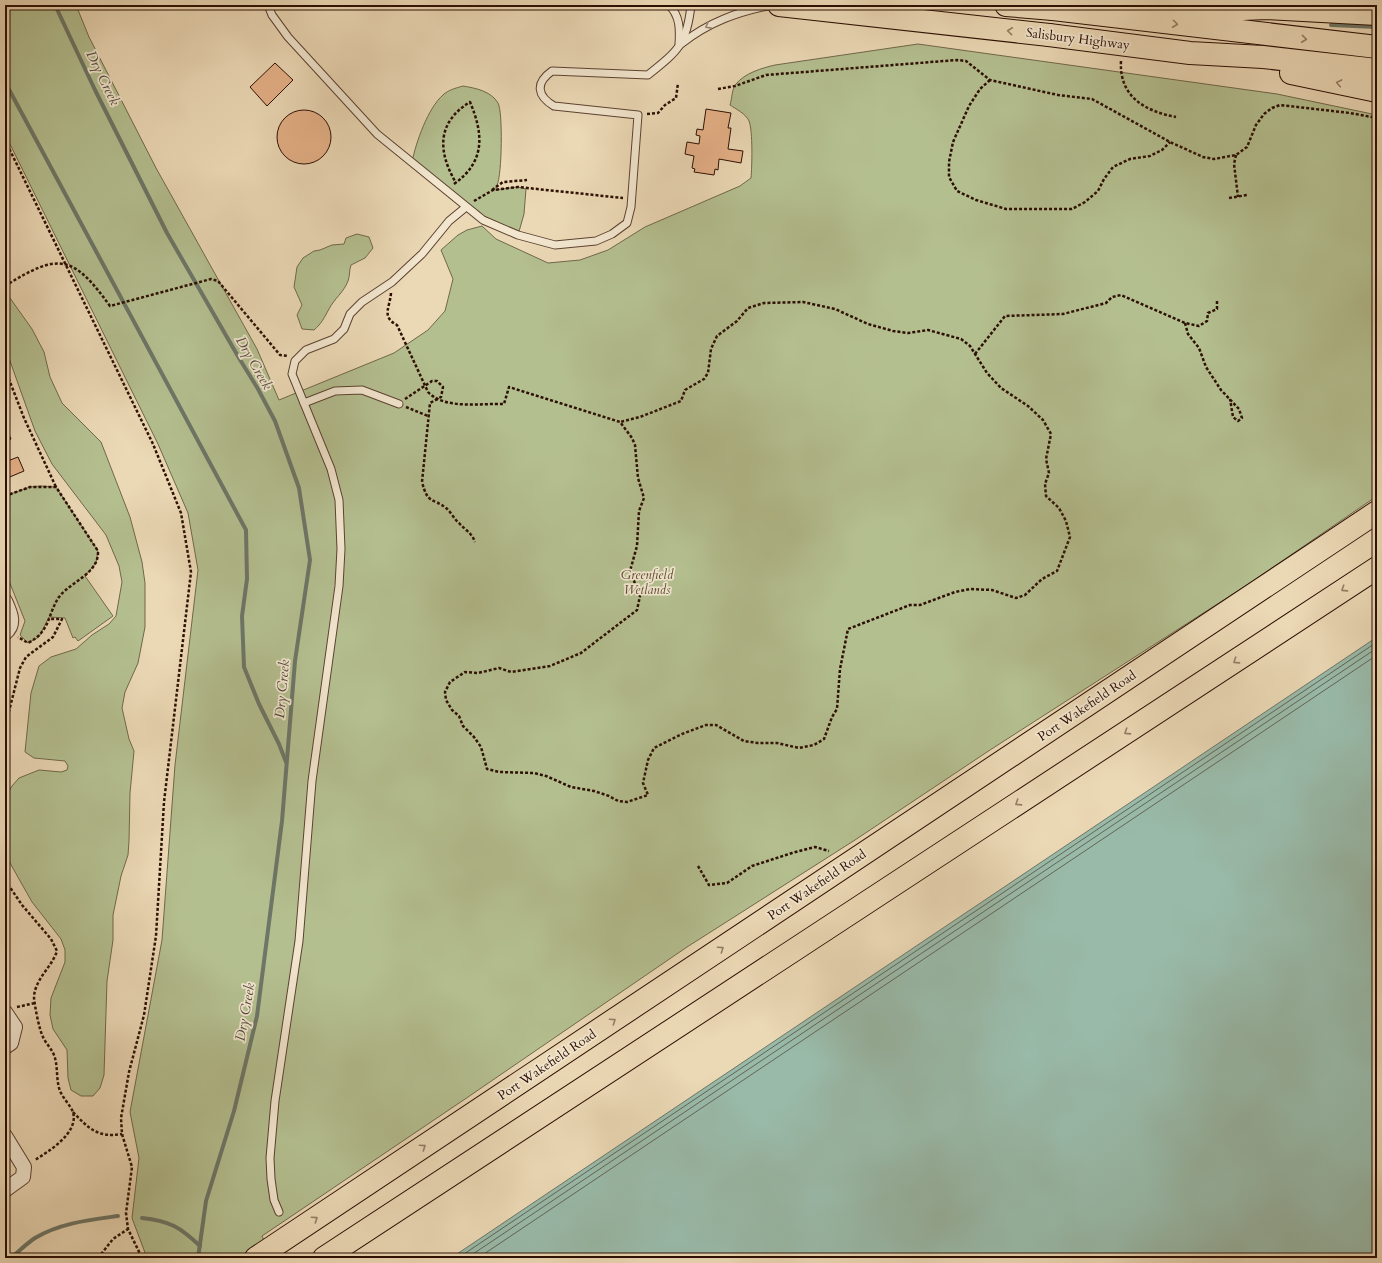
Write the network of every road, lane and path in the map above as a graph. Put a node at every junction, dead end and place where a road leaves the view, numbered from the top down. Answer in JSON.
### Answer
{"nodes":[{"id":1,"x":268,"y":5,"type":"edge"},
{"id":2,"x":668,"y":5,"type":"edge"},
{"id":3,"x":691,"y":5,"type":"edge"},
{"id":4,"x":772,"y":5,"type":"edge"},
{"id":5,"x":779,"y":5,"type":"edge"},
{"id":6,"x":1006,"y":5,"type":"edge"},
{"id":7,"x":1204,"y":5,"type":"edge"},
{"id":8,"x":1267,"y":8,"type":"junction"},
{"id":9,"x":1053,"y":9,"type":"junction"},
{"id":10,"x":1377,"y":14,"type":"edge"},
{"id":11,"x":1123,"y":44,"type":"junction"},
{"id":12,"x":679,"y":46,"type":"junction"},
{"id":13,"x":1377,"y":47,"type":"edge"},
{"id":14,"x":1190,"y":53,"type":"junction"},
{"id":15,"x":1377,"y":70,"type":"edge"},
{"id":16,"x":990,"y":80,"type":"junction"},
{"id":17,"x":678,"y":83,"type":"dead end"},
{"id":18,"x":718,"y":89,"type":"dead end"},
{"id":19,"x":1377,"y":91,"type":"edge"},
{"id":20,"x":638,"y":115,"type":"junction"},
{"id":21,"x":1176,"y":117,"type":"dead end"},
{"id":22,"x":1377,"y":118,"type":"edge"},
{"id":23,"x":5,"y":140,"type":"edge"},
{"id":24,"x":1170,"y":142,"type":"junction"},
{"id":25,"x":1236,"y":155,"type":"junction"},
{"id":26,"x":527,"y":180,"type":"dead end"},
{"id":27,"x":456,"y":183,"type":"junction"},
{"id":28,"x":444,"y":189,"type":"junction"},
{"id":29,"x":485,"y":194,"type":"junction"},
{"id":30,"x":1247,"y":195,"type":"dead end"},
{"id":31,"x":1238,"y":197,"type":"junction"},
{"id":32,"x":1229,"y":198,"type":"dead end"},
{"id":33,"x":631,"y":199,"type":"junction"},
{"id":34,"x":466,"y":207,"type":"junction"},
{"id":35,"x":65,"y":264,"type":"junction"},
{"id":36,"x":392,"y":282,"type":"junction"},
{"id":37,"x":5,"y":286,"type":"edge"},
{"id":38,"x":1217,"y":301,"type":"dead end"},
{"id":39,"x":1186,"y":323,"type":"junction"},
{"id":40,"x":306,"y":350,"type":"junction"},
{"id":41,"x":975,"y":354,"type":"junction"},
{"id":42,"x":5,"y":369,"type":"edge"},
{"id":43,"x":424,"y":383,"type":"junction"},
{"id":44,"x":438,"y":399,"type":"junction"},
{"id":45,"x":1230,"y":400,"type":"junction"},
{"id":46,"x":304,"y":403,"type":"junction"},
{"id":47,"x":399,"y":404,"type":"junction"},
{"id":48,"x":428,"y":416,"type":"junction"},
{"id":49,"x":620,"y":422,"type":"junction"},
{"id":50,"x":56,"y":487,"type":"junction"},
{"id":51,"x":5,"y":496,"type":"edge"},
{"id":52,"x":1377,"y":512,"type":"edge"},
{"id":53,"x":475,"y":542,"type":"dead end"},
{"id":54,"x":1377,"y":568,"type":"edge"},
{"id":55,"x":5,"y":601,"type":"edge"},
{"id":56,"x":50,"y":619,"type":"junction"},
{"id":57,"x":6,"y":632,"type":"edge"},
{"id":58,"x":5,"y":726,"type":"edge"},
{"id":59,"x":829,"y":851,"type":"dead end"},
{"id":60,"x":698,"y":866,"type":"dead end"},
{"id":61,"x":5,"y":880,"type":"edge"},
{"id":62,"x":35,"y":1003,"type":"junction"},
{"id":63,"x":11,"y":1010,"type":"edge"},
{"id":64,"x":5,"y":1047,"type":"edge"},
{"id":65,"x":73,"y":1112,"type":"junction"},
{"id":66,"x":122,"y":1134,"type":"junction"},
{"id":67,"x":5,"y":1136,"type":"edge"},
{"id":68,"x":24,"y":1167,"type":"junction"},
{"id":69,"x":5,"y":1190,"type":"edge"},
{"id":70,"x":279,"y":1212,"type":"dead end"},
{"id":71,"x":128,"y":1229,"type":"junction"},
{"id":72,"x":98,"y":1258,"type":"edge"},
{"id":73,"x":142,"y":1258,"type":"edge"},
{"id":74,"x":256,"y":1258,"type":"edge"},
{"id":75,"x":324,"y":1258,"type":"edge"}],
"edges":[{"from":1,"to":28,"type":"lane"},
{"from":2,"to":12,"type":"lane"},
{"from":3,"to":12,"type":"lane"},
{"from":4,"to":12,"type":"lane","one_way":true},
{"from":11,"to":5,"type":"highway","name":"Salisbury Highway","one_way":true},
{"from":6,"to":9,"type":"highway","name":"Salisbury Highway"},
{"from":7,"to":8,"type":"street"},
{"from":8,"to":9,"type":"highway"},
{"from":8,"to":10,"type":"highway"},
{"from":9,"to":13,"type":"highway","name":"Salisbury Highway","one_way":true},
{"from":11,"to":14,"type":"highway","name":"Salisbury Highway"},
{"from":11,"to":21,"type":"path"},
{"from":12,"to":20,"type":"lane"},
{"from":14,"to":15,"type":"highway","name":"Salisbury Highway"},
{"from":19,"to":14,"type":"highway","one_way":true},
{"from":16,"to":18,"type":"path"},
{"from":16,"to":24,"type":"path"},
{"from":16,"to":24,"type":"path"},
{"from":17,"to":20,"type":"path"},
{"from":20,"to":33,"type":"lane"},
{"from":22,"to":25,"type":"path"},
{"from":23,"to":35,"type":"path"},
{"from":24,"to":25,"type":"path"},
{"from":25,"to":31,"type":"path"},
{"from":26,"to":29,"type":"path"},
{"from":27,"to":27,"type":"path"},
{"from":27,"to":28,"type":"path"},
{"from":28,"to":34,"type":"lane"},
{"from":29,"to":33,"type":"path"},
{"from":29,"to":34,"type":"path"},
{"from":30,"to":31,"type":"path"},
{"from":31,"to":32,"type":"path"},
{"from":33,"to":34,"type":"lane"},
{"from":34,"to":36,"type":"lane"},
{"from":35,"to":37,"type":"path"},
{"from":35,"to":40,"type":"path"},
{"from":35,"to":66,"type":"path"},
{"from":36,"to":40,"type":"lane"},
{"from":36,"to":43,"type":"path"},
{"from":38,"to":39,"type":"path"},
{"from":39,"to":41,"type":"path"},
{"from":39,"to":45,"type":"path"},
{"from":40,"to":46,"type":"lane"},
{"from":41,"to":49,"type":"path"},
{"from":41,"to":49,"type":"path"},
{"from":42,"to":50,"type":"path"},
{"from":43,"to":44,"type":"path"},
{"from":43,"to":44,"type":"path"},
{"from":43,"to":47,"type":"path"},
{"from":44,"to":48,"type":"path"},
{"from":44,"to":49,"type":"path"},
{"from":45,"to":45,"type":"path"},
{"from":46,"to":47,"type":"lane"},
{"from":46,"to":70,"type":"lane"},
{"from":47,"to":48,"type":"path"},
{"from":48,"to":53,"type":"path"},
{"from":50,"to":51,"type":"path"},
{"from":50,"to":56,"type":"path"},
{"from":74,"to":52,"type":"highway","name":"Port Wakefield Road","one_way":true},
{"from":54,"to":75,"type":"highway","one_way":true},
{"from":55,"to":57,"type":"street"},
{"from":56,"to":57,"type":"path"},
{"from":56,"to":58,"type":"path"},
{"from":59,"to":60,"type":"path"},
{"from":61,"to":62,"type":"path"},
{"from":62,"to":63,"type":"path"},
{"from":62,"to":65,"type":"path"},
{"from":63,"to":64,"type":"street"},
{"from":65,"to":66,"type":"path"},
{"from":65,"to":68,"type":"path"},
{"from":66,"to":71,"type":"path"},
{"from":67,"to":68,"type":"street"},
{"from":68,"to":69,"type":"street"},
{"from":71,"to":72,"type":"path"},
{"from":71,"to":73,"type":"path"}]}
